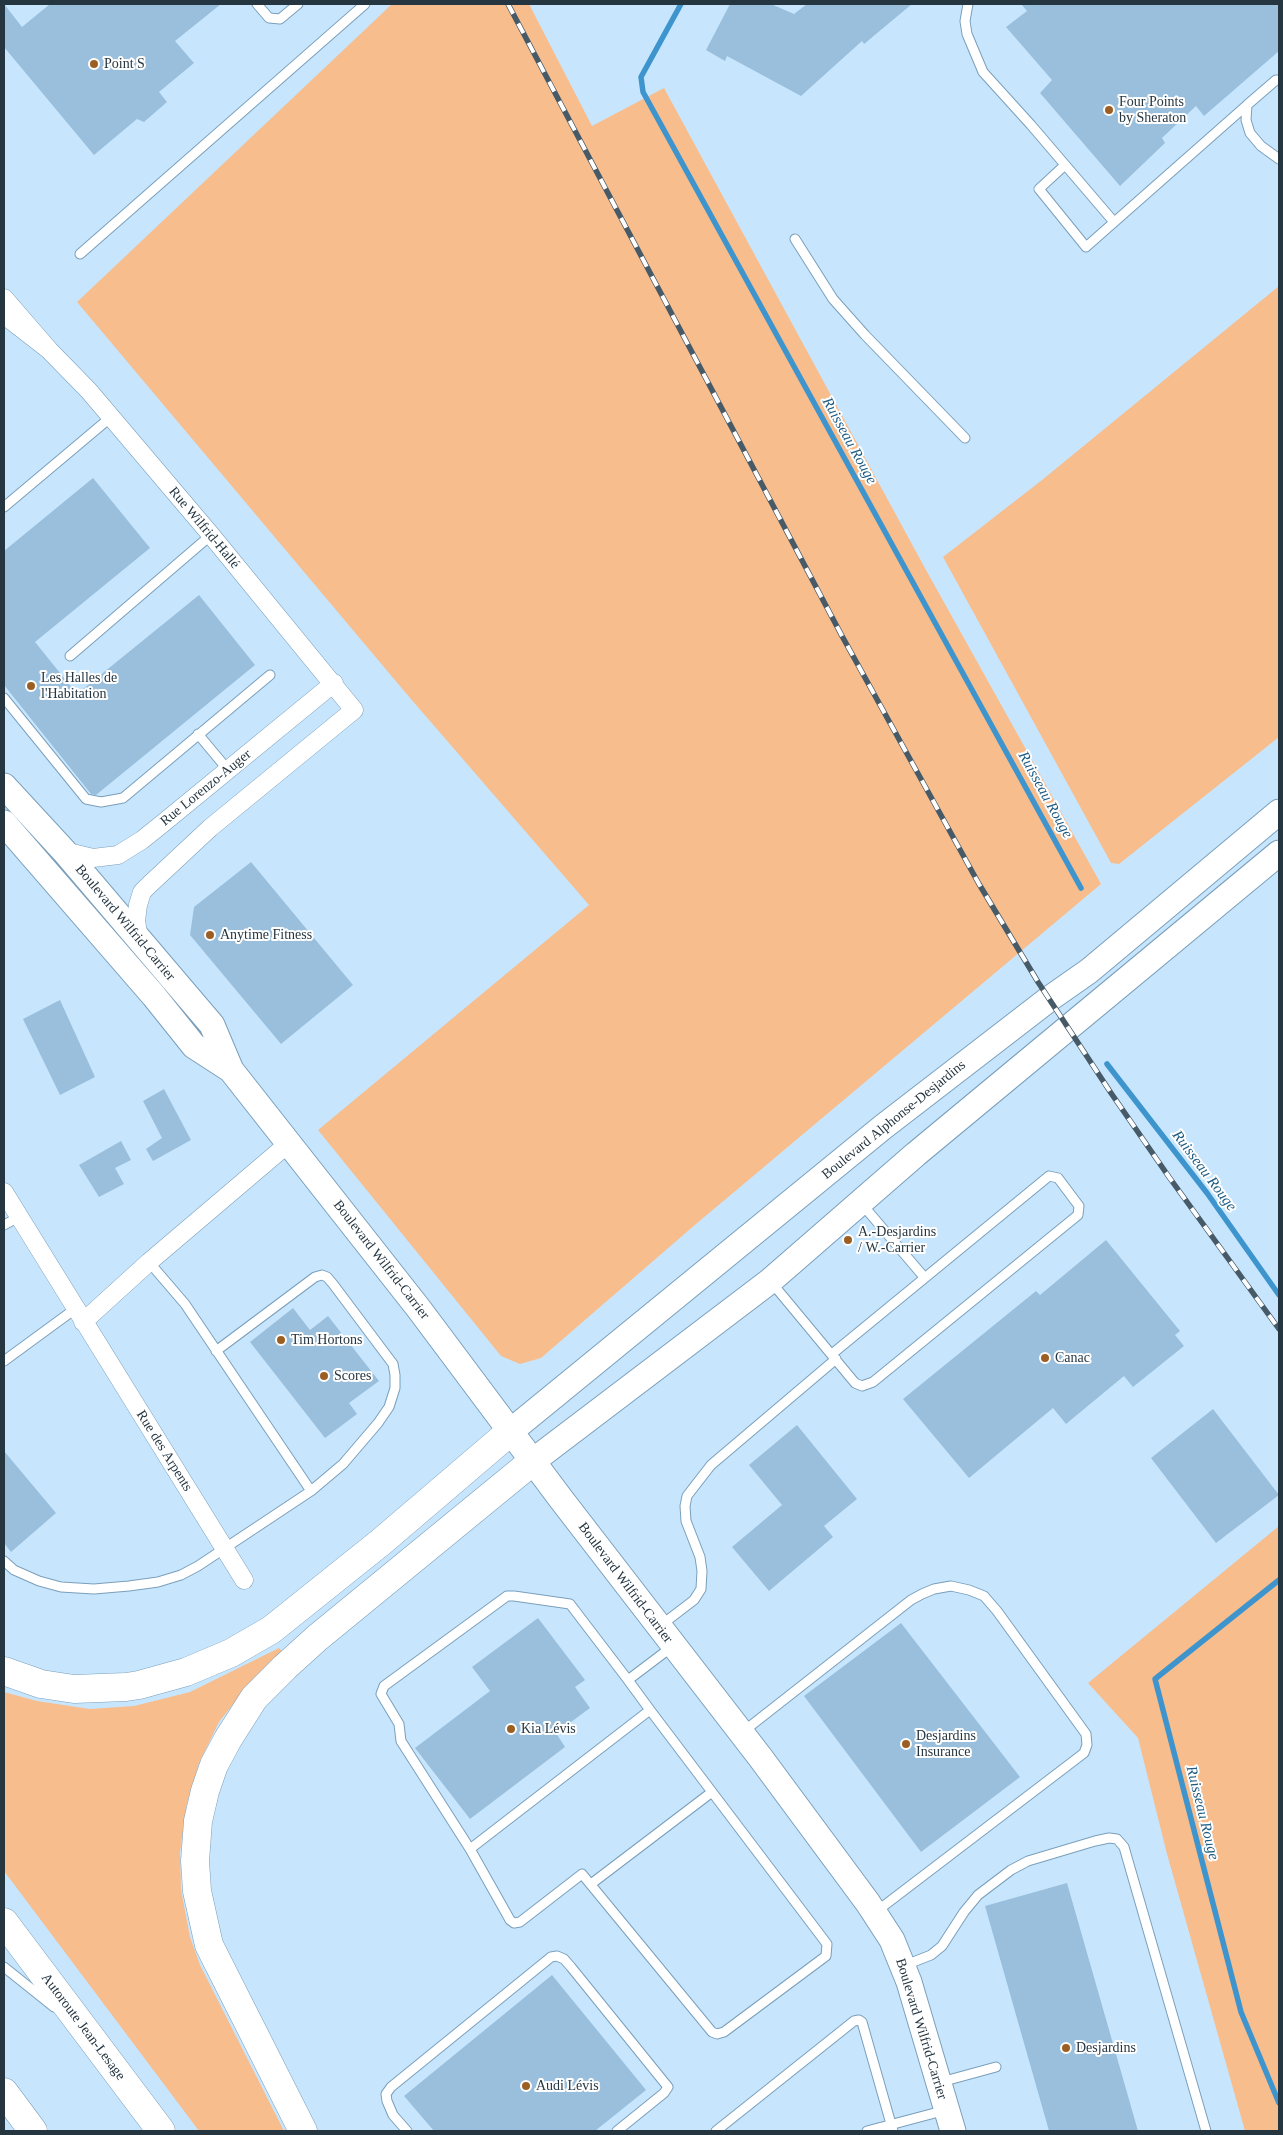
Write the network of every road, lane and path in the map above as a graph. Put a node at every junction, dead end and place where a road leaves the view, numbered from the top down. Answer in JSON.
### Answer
{"nodes":[{"id":1,"x":257,"y":4,"type":"edge"},
{"id":2,"x":298,"y":4,"type":"edge"},
{"id":3,"x":365,"y":4,"type":"edge"},
{"id":4,"x":968,"y":4,"type":"edge"},
{"id":5,"x":1279,"y":80,"type":"edge"},
{"id":6,"x":1247,"y":105,"type":"junction"},
{"id":7,"x":1279,"y":159,"type":"edge"},
{"id":8,"x":1065,"y":165,"type":"junction"},
{"id":9,"x":1114,"y":222,"type":"junction"},
{"id":10,"x":796,"y":239,"type":"dead end"},
{"id":11,"x":80,"y":254,"type":"dead end"},
{"id":12,"x":4,"y":298,"type":"edge"},
{"id":13,"x":4,"y":315,"type":"edge"},
{"id":14,"x":50,"y":350,"type":"junction"},
{"id":15,"x":111,"y":417,"type":"junction"},
{"id":16,"x":965,"y":438,"type":"dead end"},
{"id":17,"x":4,"y":507,"type":"edge"},
{"id":18,"x":211,"y":535,"type":"junction"},
{"id":19,"x":70,"y":656,"type":"dead end"},
{"id":20,"x":270,"y":675,"type":"dead end"},
{"id":21,"x":334,"y":683,"type":"junction"},
{"id":22,"x":4,"y":698,"type":"edge"},
{"id":23,"x":198,"y":734,"type":"junction"},
{"id":24,"x":228,"y":770,"type":"junction"},
{"id":25,"x":4,"y":786,"type":"edge"},
{"id":26,"x":1279,"y":812,"type":"edge"},
{"id":27,"x":4,"y":823,"type":"edge"},
{"id":28,"x":64,"y":851,"type":"junction"},
{"id":29,"x":1279,"y":853,"type":"edge"},
{"id":30,"x":140,"y":938,"type":"junction"},
{"id":31,"x":231,"y":1070,"type":"junction"},
{"id":32,"x":289,"y":1143,"type":"junction"},
{"id":33,"x":4,"y":1192,"type":"edge"},
{"id":34,"x":861,"y":1203,"type":"junction"},
{"id":35,"x":11,"y":1221,"type":"edge"},
{"id":36,"x":149,"y":1262,"type":"junction"},
{"id":37,"x":924,"y":1277,"type":"junction"},
{"id":38,"x":770,"y":1280,"type":"junction"},
{"id":39,"x":79,"y":1316,"type":"junction"},
{"id":40,"x":216,"y":1351,"type":"junction"},
{"id":41,"x":834,"y":1357,"type":"junction"},
{"id":42,"x":4,"y":1361,"type":"edge"},
{"id":43,"x":511,"y":1431,"type":"junction"},
{"id":44,"x":533,"y":1461,"type":"junction"},
{"id":45,"x":311,"y":1491,"type":"junction"},
{"id":46,"x":225,"y":1549,"type":"junction"},
{"id":47,"x":4,"y":1561,"type":"edge"},
{"id":48,"x":244,"y":1580,"type":"dead end"},
{"id":49,"x":666,"y":1637,"type":"junction"},
{"id":50,"x":4,"y":1671,"type":"edge"},
{"id":51,"x":628,"y":1680,"type":"junction"},
{"id":52,"x":650,"y":1710,"type":"junction"},
{"id":53,"x":741,"y":1733,"type":"junction"},
{"id":54,"x":712,"y":1792,"type":"junction"},
{"id":55,"x":470,"y":1849,"type":"junction"},
{"id":56,"x":591,"y":1884,"type":"junction"},
{"id":57,"x":874,"y":1913,"type":"junction"},
{"id":58,"x":4,"y":1922,"type":"edge"},
{"id":59,"x":903,"y":1966,"type":"junction"},
{"id":60,"x":4,"y":1967,"type":"edge"},
{"id":61,"x":87,"y":2033,"type":"junction"},
{"id":62,"x":996,"y":2067,"type":"dead end"},
{"id":63,"x":939,"y":2082,"type":"junction"},
{"id":64,"x":950,"y":2120,"type":"edge"},
{"id":65,"x":892,"y":2128,"type":"edge"},
{"id":66,"x":161,"y":2131,"type":"edge"},
{"id":67,"x":303,"y":2131,"type":"edge"},
{"id":68,"x":407,"y":2131,"type":"edge"},
{"id":69,"x":617,"y":2131,"type":"edge"},
{"id":70,"x":716,"y":2131,"type":"edge"},
{"id":71,"x":867,"y":2131,"type":"edge"},
{"id":72,"x":1206,"y":2131,"type":"edge"}],
"edges":[{"from":1,"to":2,"type":"lane"},
{"from":3,"to":11,"type":"lane"},
{"from":4,"to":8,"type":"lane"},
{"from":5,"to":6,"type":"lane"},
{"from":6,"to":7,"type":"lane"},
{"from":6,"to":9,"type":"lane"},
{"from":8,"to":9,"type":"lane"},
{"from":8,"to":9,"type":"lane"},
{"from":10,"to":16,"type":"lane"},
{"from":12,"to":14,"type":"street","name":"Rue Wilfrid-Hallé"},
{"from":13,"to":14,"type":"street","name":"Rue Wilfrid-Hallé"},
{"from":14,"to":15,"type":"street","name":"Rue Wilfrid-Hallé"},
{"from":15,"to":17,"type":"lane"},
{"from":15,"to":18,"type":"street","name":"Rue Wilfrid-Hallé"},
{"from":18,"to":19,"type":"lane"},
{"from":18,"to":21,"type":"street","name":"Rue Wilfrid-Hallé"},
{"from":20,"to":23,"type":"lane"},
{"from":21,"to":24,"type":"street","name":"Rue Lorenzo-Auger"},
{"from":21,"to":30,"type":"street","name":"Rue Wilfrid-Hallé"},
{"from":22,"to":23,"type":"lane"},
{"from":23,"to":24,"type":"lane"},
{"from":24,"to":28,"type":"street","name":"Rue Lorenzo-Auger"},
{"from":25,"to":28,"type":"street","name":"Boulevard Wilfrid-Carrier"},
{"from":26,"to":43,"type":"street","name":"Boulevard Alphonse-Desjardins"},
{"from":27,"to":31,"type":"street","name":"Boulevard Wilfrid-Carrier"},
{"from":28,"to":30,"type":"street","name":"Boulevard Wilfrid-Carrier"},
{"from":29,"to":34,"type":"street"},
{"from":30,"to":31,"type":"street","name":"Boulevard Wilfrid-Carrier"},
{"from":31,"to":32,"type":"street","name":"Boulevard Wilfrid-Carrier"},
{"from":32,"to":36,"type":"street"},
{"from":32,"to":43,"type":"street","name":"Boulevard Wilfrid-Carrier"},
{"from":33,"to":35,"type":"street","name":"Rue des Arpents"},
{"from":34,"to":37,"type":"lane"},
{"from":34,"to":38,"type":"street"},
{"from":35,"to":39,"type":"street","name":"Rue des Arpents"},
{"from":36,"to":39,"type":"street"},
{"from":36,"to":40,"type":"lane"},
{"from":37,"to":41,"type":"lane"},
{"from":37,"to":41,"type":"lane"},
{"from":38,"to":41,"type":"lane"},
{"from":38,"to":44,"type":"street"},
{"from":39,"to":42,"type":"lane"},
{"from":39,"to":46,"type":"street","name":"Rue des Arpents"},
{"from":40,"to":45,"type":"lane"},
{"from":40,"to":45,"type":"lane"},
{"from":41,"to":49,"type":"lane"},
{"from":43,"to":44,"type":"street","name":"Boulevard Wilfrid-Carrier"},
{"from":43,"to":50,"type":"highway"},
{"from":44,"to":49,"type":"street","name":"Boulevard Wilfrid-Carrier"},
{"from":44,"to":67,"type":"highway"},
{"from":45,"to":46,"type":"lane"},
{"from":46,"to":47,"type":"lane"},
{"from":46,"to":48,"type":"street","name":"Rue des Arpents"},
{"from":49,"to":51,"type":"lane"},
{"from":49,"to":53,"type":"street","name":"Boulevard Wilfrid-Carrier"},
{"from":51,"to":52,"type":"lane"},
{"from":51,"to":55,"type":"lane"},
{"from":52,"to":54,"type":"lane"},
{"from":52,"to":55,"type":"lane"},
{"from":53,"to":57,"type":"street","name":"Boulevard Wilfrid-Carrier"},
{"from":53,"to":57,"type":"lane"},
{"from":54,"to":56,"type":"lane"},
{"from":54,"to":56,"type":"lane"},
{"from":55,"to":56,"type":"lane"},
{"from":57,"to":59,"type":"street","name":"Boulevard Wilfrid-Carrier"},
{"from":58,"to":61,"type":"highway","name":"Autoroute Jean-Lesage"},
{"from":59,"to":63,"type":"street","name":"Boulevard Wilfrid-Carrier"},
{"from":59,"to":72,"type":"lane"},
{"from":60,"to":61,"type":"lane"},
{"from":61,"to":66,"type":"highway","name":"Autoroute Jean-Lesage"},
{"from":62,"to":63,"type":"lane"},
{"from":63,"to":64,"type":"street","name":"Boulevard Wilfrid-Carrier"},
{"from":64,"to":65,"type":"lane"},
{"from":65,"to":70,"type":"lane"},
{"from":65,"to":71,"type":"lane"},
{"from":68,"to":69,"type":"lane"}]}
